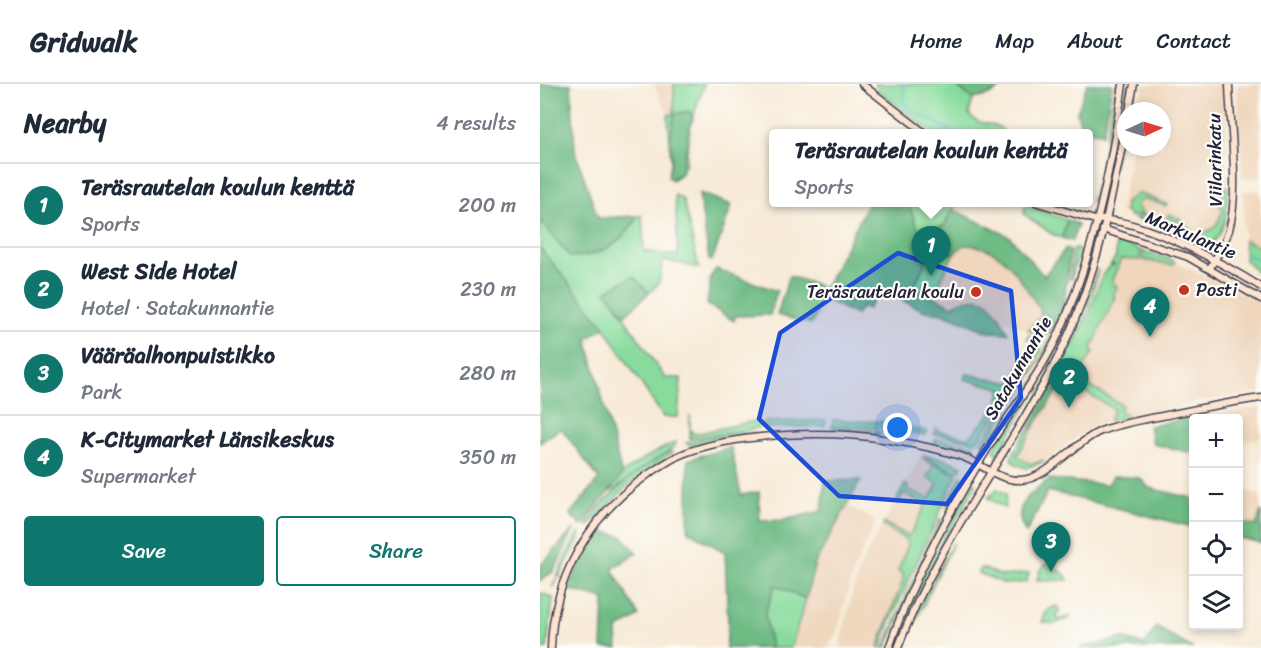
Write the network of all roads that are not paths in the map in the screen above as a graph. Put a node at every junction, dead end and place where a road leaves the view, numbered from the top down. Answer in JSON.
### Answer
{"nodes":[{"id":1,"x":862,"y":84,"type":"edge"},
{"id":2,"x":1123,"y":84,"type":"edge"},
{"id":3,"x":1134,"y":84,"type":"edge"},
{"id":4,"x":1228,"y":84,"type":"edge"},
{"id":5,"x":1131,"y":102,"type":"edge"},
{"id":6,"x":920,"y":129,"type":"edge"},
{"id":7,"x":1120,"y":156,"type":"edge"},
{"id":8,"x":1052,"y":207,"type":"edge"},
{"id":9,"x":1106,"y":219,"type":"junction"},
{"id":10,"x":1095,"y":220,"type":"junction"},
{"id":11,"x":1103,"y":229,"type":"junction"},
{"id":12,"x":1215,"y":259,"type":"junction"},
{"id":13,"x":1210,"y":268,"type":"junction"},
{"id":14,"x":1261,"y":287,"type":"edge"},
{"id":15,"x":1261,"y":299,"type":"edge"},
{"id":16,"x":1261,"y":398,"type":"edge"},
{"id":17,"x":978,"y":464,"type":"junction"},
{"id":18,"x":990,"y":472,"type":"junction"},
{"id":19,"x":551,"y":648,"type":"edge"},
{"id":20,"x":889,"y":648,"type":"edge"},
{"id":21,"x":898,"y":648,"type":"edge"}],
"edges":[{"from":1,"to":6,"type":"main road"},
{"from":2,"to":10,"type":"main road","name":"Satakunnantie"},
{"from":3,"to":5,"type":"main road"},
{"from":4,"to":12,"type":"main road","name":"Viilarinkatu"},
{"from":7,"to":9,"type":"main road","name":"Satakunnantie"},
{"from":8,"to":10,"type":"main road"},
{"from":9,"to":10,"type":"main road"},
{"from":9,"to":11,"type":"main road","name":"Satakunnantie"},
{"from":9,"to":12,"type":"main road","name":"Markulantie"},
{"from":10,"to":11,"type":"main road"},
{"from":10,"to":17,"type":"main road","name":"Satakunnantie"},
{"from":11,"to":13,"type":"main road","name":"Markulantie"},
{"from":11,"to":18,"type":"main road","name":"Satakunnantie"},
{"from":12,"to":13,"type":"main road","name":"Viilarinkatu"},
{"from":12,"to":14,"type":"main road","name":"Markulantie"},
{"from":13,"to":15,"type":"main road","name":"Markulantie"},
{"from":16,"to":18,"type":"main road"},
{"from":17,"to":18,"type":"main road"},
{"from":17,"to":19,"type":"main road"},
{"from":17,"to":20,"type":"main road","name":"Satakunnantie"},
{"from":18,"to":21,"type":"main road","name":"Satakunnantie"}]}
